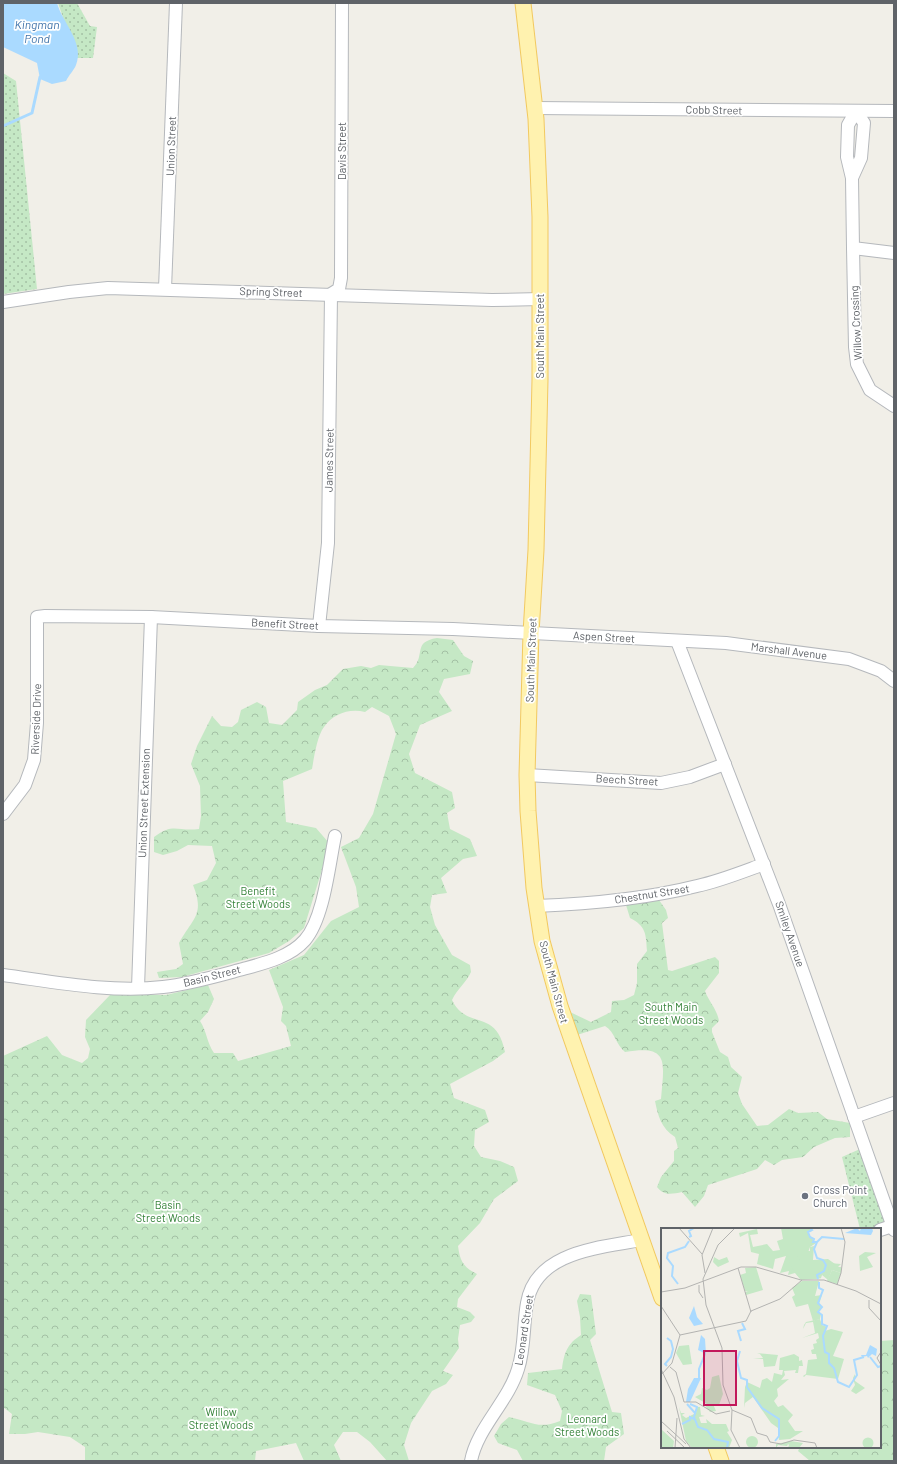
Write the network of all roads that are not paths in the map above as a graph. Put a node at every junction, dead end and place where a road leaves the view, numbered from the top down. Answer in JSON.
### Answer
{"nodes":[{"id":1,"x":176,"y":3,"type":"edge"},
{"id":2,"x":342,"y":3,"type":"edge"},
{"id":3,"x":523,"y":3,"type":"edge"},
{"id":4,"x":534,"y":108,"type":"junction"},
{"id":5,"x":856,"y":111,"type":"junction"},
{"id":6,"x":894,"y":112,"type":"edge"},
{"id":7,"x":853,"y":248,"type":"junction"},
{"id":8,"x":894,"y":253,"type":"edge"},
{"id":9,"x":165,"y":289,"type":"junction"},
{"id":10,"x":331,"y":294,"type":"junction"},
{"id":11,"x":540,"y":300,"type":"junction"},
{"id":12,"x":3,"y":302,"type":"edge"},
{"id":13,"x":894,"y":406,"type":"edge"},
{"id":14,"x":40,"y":617,"type":"joint"},
{"id":15,"x":151,"y":617,"type":"junction"},
{"id":16,"x":319,"y":626,"type":"junction"},
{"id":17,"x":531,"y":633,"type":"junction"},
{"id":18,"x":677,"y":641,"type":"junction"},
{"id":19,"x":894,"y":681,"type":"edge"},
{"id":20,"x":725,"y":764,"type":"junction"},
{"id":21,"x":527,"y":775,"type":"junction"},
{"id":22,"x":3,"y":814,"type":"edge"},
{"id":23,"x":335,"y":836,"type":"dead end"},
{"id":24,"x":764,"y":864,"type":"junction"},
{"id":25,"x":536,"y":906,"type":"junction"},
{"id":26,"x":3,"y":975,"type":"edge"},
{"id":27,"x":138,"y":988,"type":"junction"},
{"id":28,"x":894,"y":1103,"type":"edge"},
{"id":29,"x":854,"y":1117,"type":"junction"},
{"id":30,"x":893,"y":1228,"type":"edge"},
{"id":31,"x":881,"y":1230,"type":"edge"},
{"id":32,"x":641,"y":1240,"type":"junction"},
{"id":33,"x":661,"y":1295,"type":"edge"},
{"id":34,"x":716,"y":1448,"type":"edge"},
{"id":35,"x":471,"y":1461,"type":"edge"},
{"id":36,"x":721,"y":1461,"type":"edge"}],
"edges":[{"from":1,"to":9,"type":"street","name":"Union Street"},
{"from":2,"to":10,"type":"street","name":"Davis Street"},
{"from":3,"to":4,"type":"main road","name":"South Main Street"},
{"from":4,"to":5,"type":"street","name":"Cobb Street"},
{"from":4,"to":11,"type":"main road","name":"South Main Street"},
{"from":5,"to":6,"type":"street","name":"Cobb Street"},
{"from":5,"to":7,"type":"street","name":"Willow Crossing"},
{"from":7,"to":8,"type":"street"},
{"from":7,"to":13,"type":"street","name":"Willow Crossing"},
{"from":9,"to":10,"type":"street","name":"Spring Street"},
{"from":9,"to":12,"type":"street","name":"Spring Street"},
{"from":10,"to":11,"type":"street","name":"Spring Street"},
{"from":10,"to":16,"type":"street","name":"James Street"},
{"from":11,"to":17,"type":"main road","name":"South Main Street"},
{"from":14,"to":15,"type":"street","name":"Benefit Street"},
{"from":14,"to":22,"type":"street","name":"Riverside Drive"},
{"from":15,"to":16,"type":"street","name":"Benefit Street"},
{"from":15,"to":27,"type":"street","name":"Union Street Extension"},
{"from":16,"to":17,"type":"street","name":"Benefit Street"},
{"from":17,"to":18,"type":"street","name":"Aspen Street"},
{"from":17,"to":21,"type":"main road","name":"South Main Street"},
{"from":18,"to":19,"type":"street","name":"Marshall Avenue"},
{"from":18,"to":20,"type":"street","name":"Smiley Avenue"},
{"from":20,"to":21,"type":"street","name":"Beech Street"},
{"from":20,"to":24,"type":"street","name":"Smiley Avenue"},
{"from":21,"to":25,"type":"main road","name":"South Main Street"},
{"from":23,"to":27,"type":"street","name":"Basin Street"},
{"from":24,"to":25,"type":"street","name":"Chestnut Street"},
{"from":24,"to":29,"type":"street","name":"Smiley Avenue"},
{"from":25,"to":32,"type":"main road","name":"South Main Street"},
{"from":26,"to":27,"type":"street","name":"Basin Street"},
{"from":28,"to":29,"type":"street"},
{"from":29,"to":30,"type":"street","name":"Smiley Avenue"},
{"from":30,"to":31,"type":"street"},
{"from":32,"to":33,"type":"main road","name":"South Main Street"},
{"from":32,"to":35,"type":"street","name":"Leonard Street"},
{"from":34,"to":36,"type":"main road"}]}
